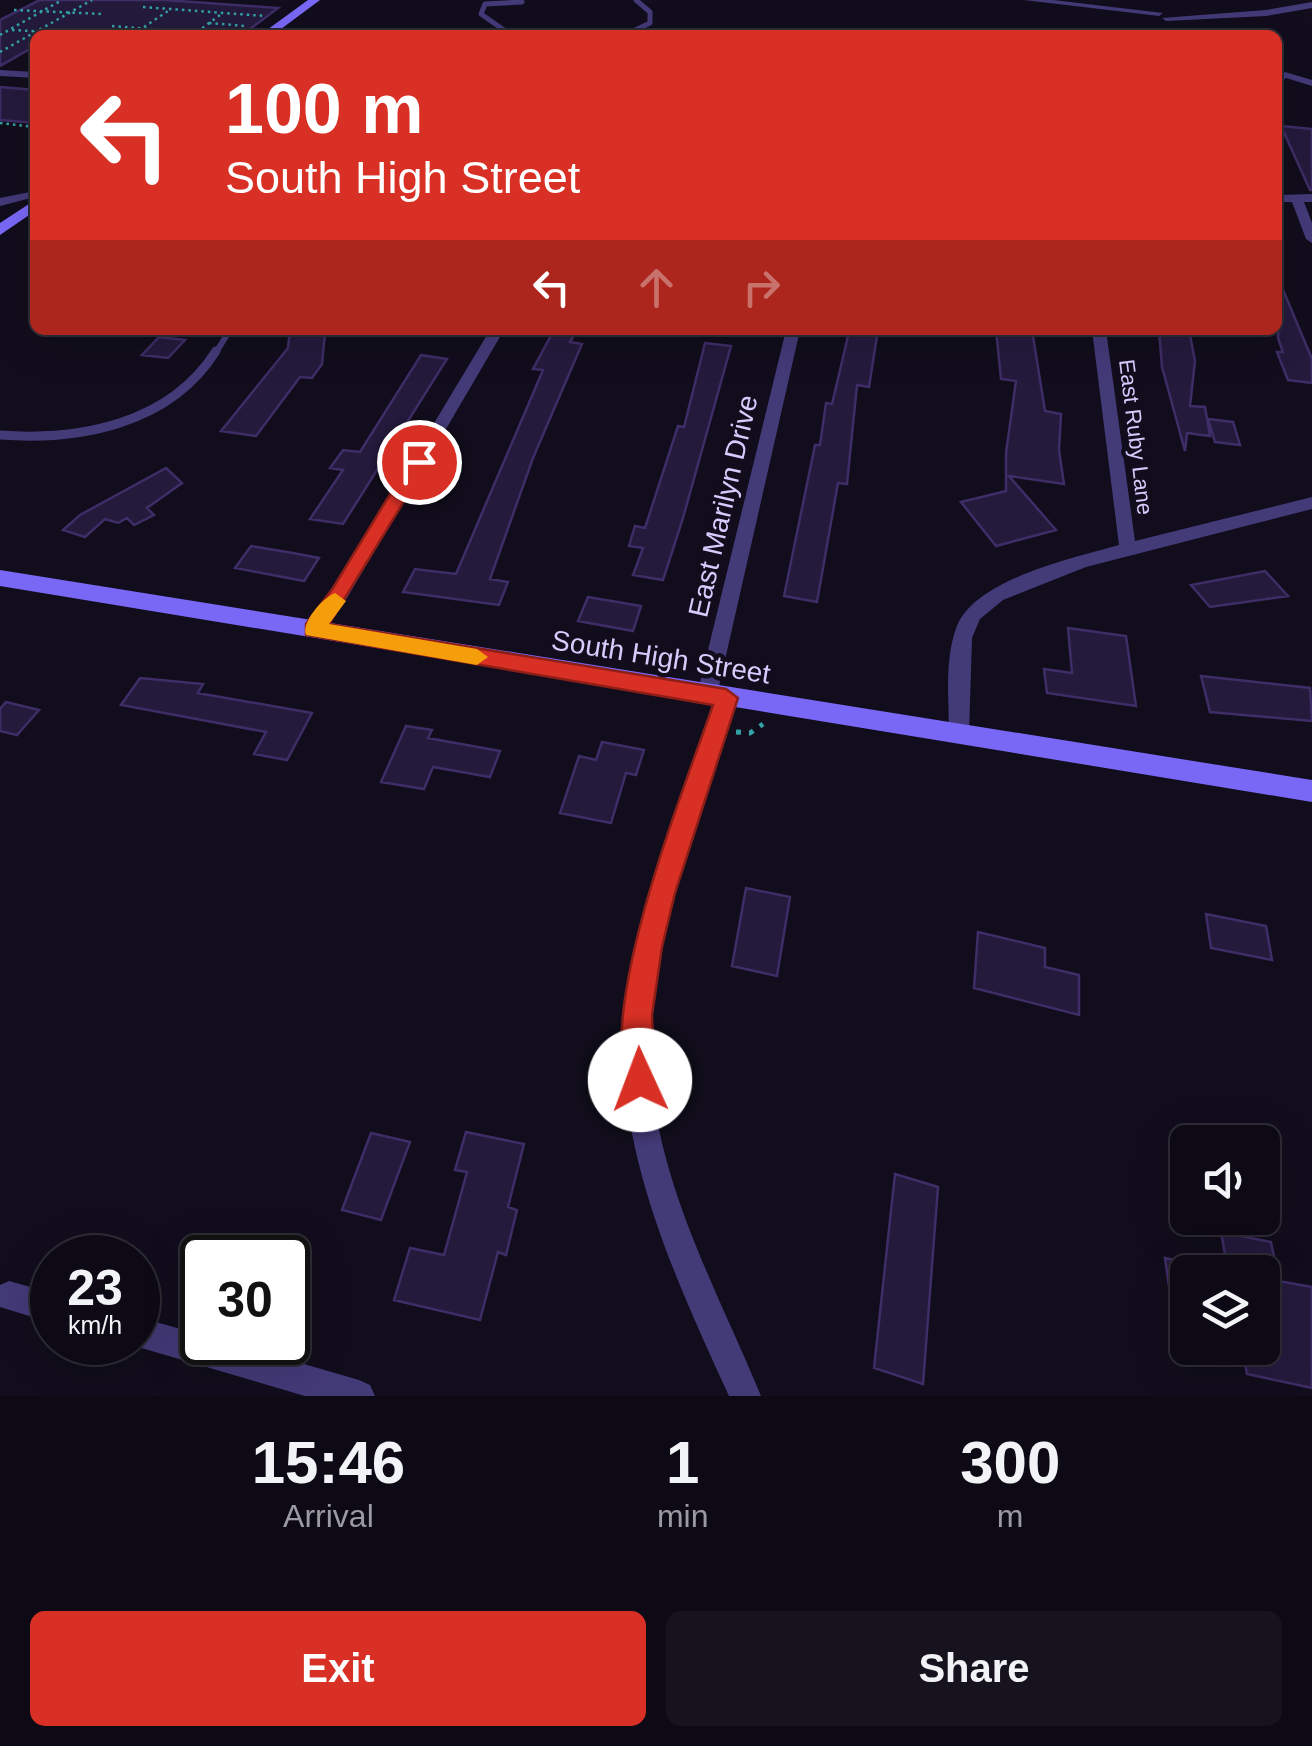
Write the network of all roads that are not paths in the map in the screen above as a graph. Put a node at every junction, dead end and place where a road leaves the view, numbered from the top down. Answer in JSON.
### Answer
{"nodes":[{"id":1,"x":315,"y":0,"type":"edge"},
{"id":2,"x":636,"y":0,"type":"edge"},
{"id":3,"x":1028,"y":0,"type":"edge"},
{"id":4,"x":1144,"y":0,"type":"edge"},
{"id":5,"x":522,"y":2,"type":"edge"},
{"id":6,"x":1311,"y":3,"type":"edge"},
{"id":7,"x":1162,"y":15,"type":"junction"},
{"id":8,"x":273,"y":30,"type":"edge"},
{"id":9,"x":504,"y":30,"type":"edge"},
{"id":10,"x":635,"y":30,"type":"edge"},
{"id":11,"x":1184,"y":30,"type":"edge"},
{"id":12,"x":0,"y":72,"type":"edge"},
{"id":13,"x":30,"y":75,"type":"edge"},
{"id":14,"x":1282,"y":76,"type":"edge"},
{"id":15,"x":1312,"y":83,"type":"edge"},
{"id":16,"x":30,"y":195,"type":"edge"},
{"id":17,"x":1312,"y":198,"type":"edge"},
{"id":18,"x":1282,"y":199,"type":"edge"},
{"id":19,"x":1297,"y":199,"type":"junction"},
{"id":20,"x":0,"y":202,"type":"edge"},
{"id":21,"x":30,"y":208,"type":"edge"},
{"id":22,"x":0,"y":230,"type":"edge"},
{"id":23,"x":1312,"y":238,"type":"edge"},
{"id":24,"x":226,"y":335,"type":"edge"},
{"id":25,"x":494,"y":335,"type":"edge"},
{"id":26,"x":792,"y":335,"type":"edge"},
{"id":27,"x":1100,"y":335,"type":"edge"},
{"id":28,"x":0,"y":436,"type":"edge"},
{"id":29,"x":1312,"y":502,"type":"edge"},
{"id":30,"x":1128,"y":550,"type":"junction"},
{"id":31,"x":0,"y":578,"type":"edge"},
{"id":32,"x":313,"y":630,"type":"junction"},
{"id":33,"x":716,"y":697,"type":"junction"},
{"id":34,"x":960,"y":734,"type":"junction"},
{"id":35,"x":1312,"y":791,"type":"edge"},
{"id":36,"x":9,"y":1296,"type":"dead end"},
{"id":37,"x":30,"y":1302,"type":"edge"},
{"id":38,"x":160,"y":1338,"type":"edge"},
{"id":39,"x":360,"y":1396,"type":"edge"},
{"id":40,"x":745,"y":1396,"type":"edge"}],
"edges":[{"from":1,"to":8,"type":"street"},
{"from":2,"to":10,"type":"lane"},
{"from":3,"to":7,"type":"street"},
{"from":4,"to":7,"type":"street"},
{"from":5,"to":9,"type":"lane"},
{"from":6,"to":7,"type":"street"},
{"from":7,"to":11,"type":"street"},
{"from":12,"to":13,"type":"street"},
{"from":14,"to":15,"type":"street"},
{"from":16,"to":20,"type":"street"},
{"from":17,"to":19,"type":"street"},
{"from":18,"to":19,"type":"street"},
{"from":19,"to":23,"type":"street"},
{"from":21,"to":22,"type":"street"},
{"from":24,"to":28,"type":"lane"},
{"from":25,"to":32,"type":"street"},
{"from":26,"to":33,"type":"street","name":"East Marilyn Drive"},
{"from":27,"to":30,"type":"street","name":"East Ruby Lane"},
{"from":29,"to":30,"type":"street"},
{"from":30,"to":34,"type":"street"},
{"from":31,"to":32,"type":"street","name":"South High Street"},
{"from":32,"to":33,"type":"street","name":"South High Street"},
{"from":33,"to":34,"type":"street","name":"South High Street"},
{"from":33,"to":40,"type":"street","name":"East Marilyn Drive"},
{"from":34,"to":35,"type":"street","name":"South High Street"},
{"from":36,"to":37,"type":"street"},
{"from":38,"to":39,"type":"street"}]}
